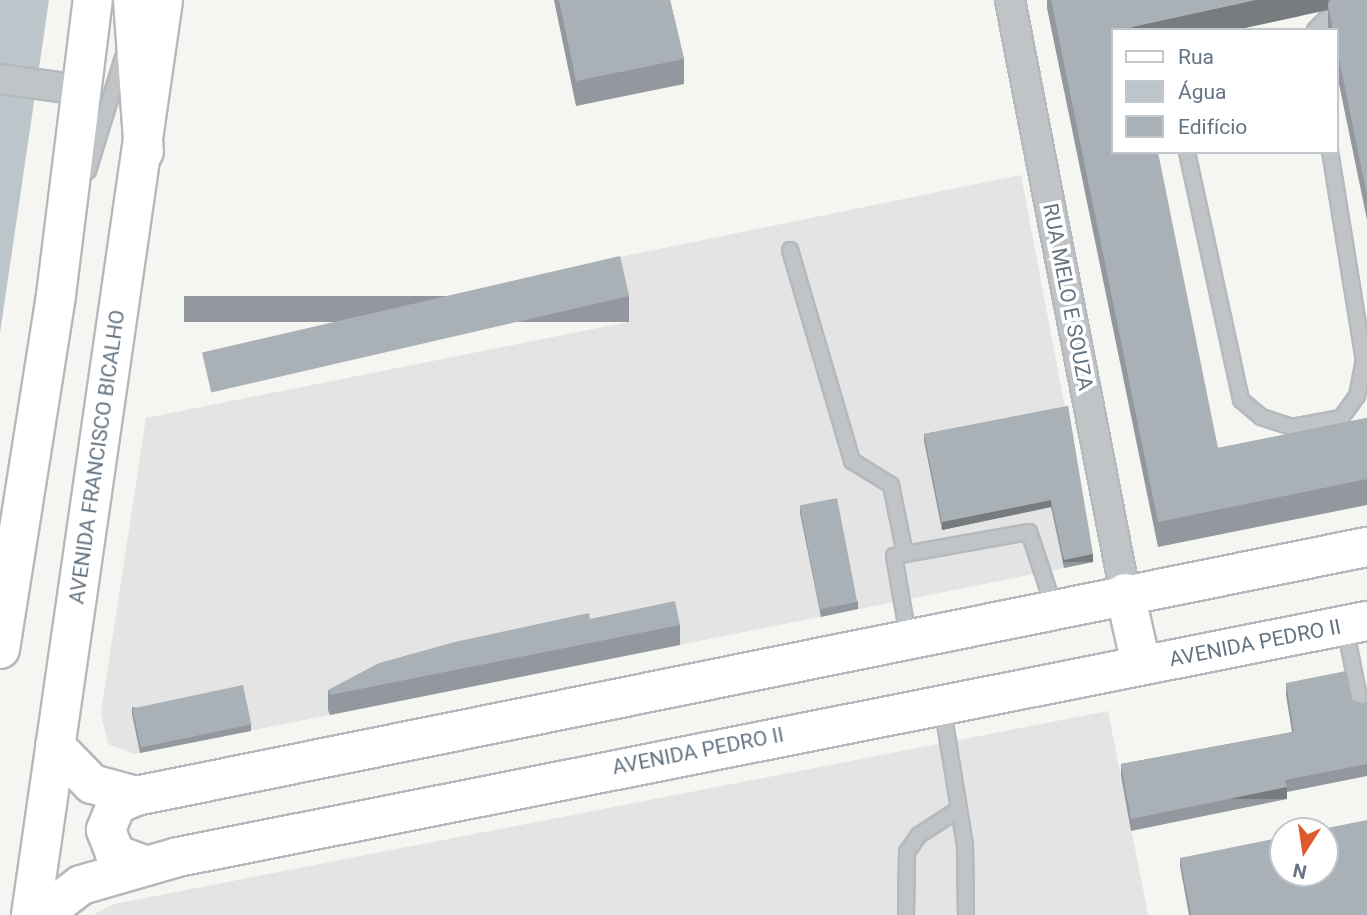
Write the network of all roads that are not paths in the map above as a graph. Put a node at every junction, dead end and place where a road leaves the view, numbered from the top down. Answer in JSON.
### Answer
{"nodes":[{"id":1,"x":93,"y":0,"type":"edge"},
{"id":2,"x":1010,"y":0,"type":"edge"},
{"id":3,"x":142,"y":5,"type":"edge"},
{"id":4,"x":1326,"y":19,"type":"edge"},
{"id":5,"x":1317,"y":28,"type":"edge"},
{"id":6,"x":0,"y":79,"type":"edge"},
{"id":7,"x":80,"y":90,"type":"junction"},
{"id":8,"x":1187,"y":154,"type":"edge"},
{"id":9,"x":1330,"y":154,"type":"edge"},
{"id":10,"x":790,"y":250,"type":"dead end"},
{"id":11,"x":56,"y":295,"type":"junction"},
{"id":12,"x":1367,"y":547,"type":"edge"},
{"id":13,"x":905,"y":555,"type":"junction"},
{"id":14,"x":1125,"y":593,"type":"junction"},
{"id":15,"x":1054,"y":607,"type":"junction"},
{"id":16,"x":1356,"y":623,"type":"edge"},
{"id":17,"x":908,"y":636,"type":"junction"},
{"id":18,"x":0,"y":649,"type":"edge"},
{"id":19,"x":1141,"y":664,"type":"junction"},
{"id":20,"x":942,"y":702,"type":"junction"},
{"id":21,"x":1361,"y":706,"type":"edge"},
{"id":22,"x":55,"y":746,"type":"junction"},
{"id":23,"x":136,"y":796,"type":"junction"},
{"id":24,"x":956,"y":811,"type":"junction"},
{"id":25,"x":144,"y":865,"type":"junction"},
{"id":26,"x":31,"y":915,"type":"edge"},
{"id":27,"x":42,"y":915,"type":"edge"},
{"id":28,"x":906,"y":915,"type":"edge"},
{"id":29,"x":966,"y":915,"type":"edge"}],
"edges":[{"from":1,"to":7,"type":"main road"},
{"from":2,"to":14,"type":"street","name":"RUA MELO E SOUZA"},
{"from":3,"to":11,"type":"lane"},
{"from":3,"to":22,"type":"main road","name":"AVENIDA FRANCISCO BICALHO"},
{"from":4,"to":5,"type":"lane"},
{"from":6,"to":7,"type":"street"},
{"from":7,"to":11,"type":"main road"},
{"from":8,"to":9,"type":"lane"},
{"from":10,"to":13,"type":"lane"},
{"from":11,"to":18,"type":"main road"},
{"from":12,"to":14,"type":"main road"},
{"from":13,"to":15,"type":"lane"},
{"from":13,"to":17,"type":"lane"},
{"from":14,"to":15,"type":"main road"},
{"from":14,"to":19,"type":"main road"},
{"from":15,"to":17,"type":"main road"},
{"from":16,"to":19,"type":"main road","name":"AVENIDA PEDRO II"},
{"from":16,"to":21,"type":"lane"},
{"from":17,"to":23,"type":"main road"},
{"from":19,"to":20,"type":"main road","name":"AVENIDA PEDRO II"},
{"from":20,"to":24,"type":"lane"},
{"from":20,"to":25,"type":"main road","name":"AVENIDA PEDRO II"},
{"from":22,"to":23,"type":"main road"},
{"from":22,"to":26,"type":"main road","name":"AVENIDA FRANCISCO BICALHO"},
{"from":23,"to":25,"type":"main road"},
{"from":24,"to":28,"type":"lane"},
{"from":24,"to":29,"type":"lane"},
{"from":25,"to":27,"type":"main road","name":"AVENIDA PEDRO II"}]}
